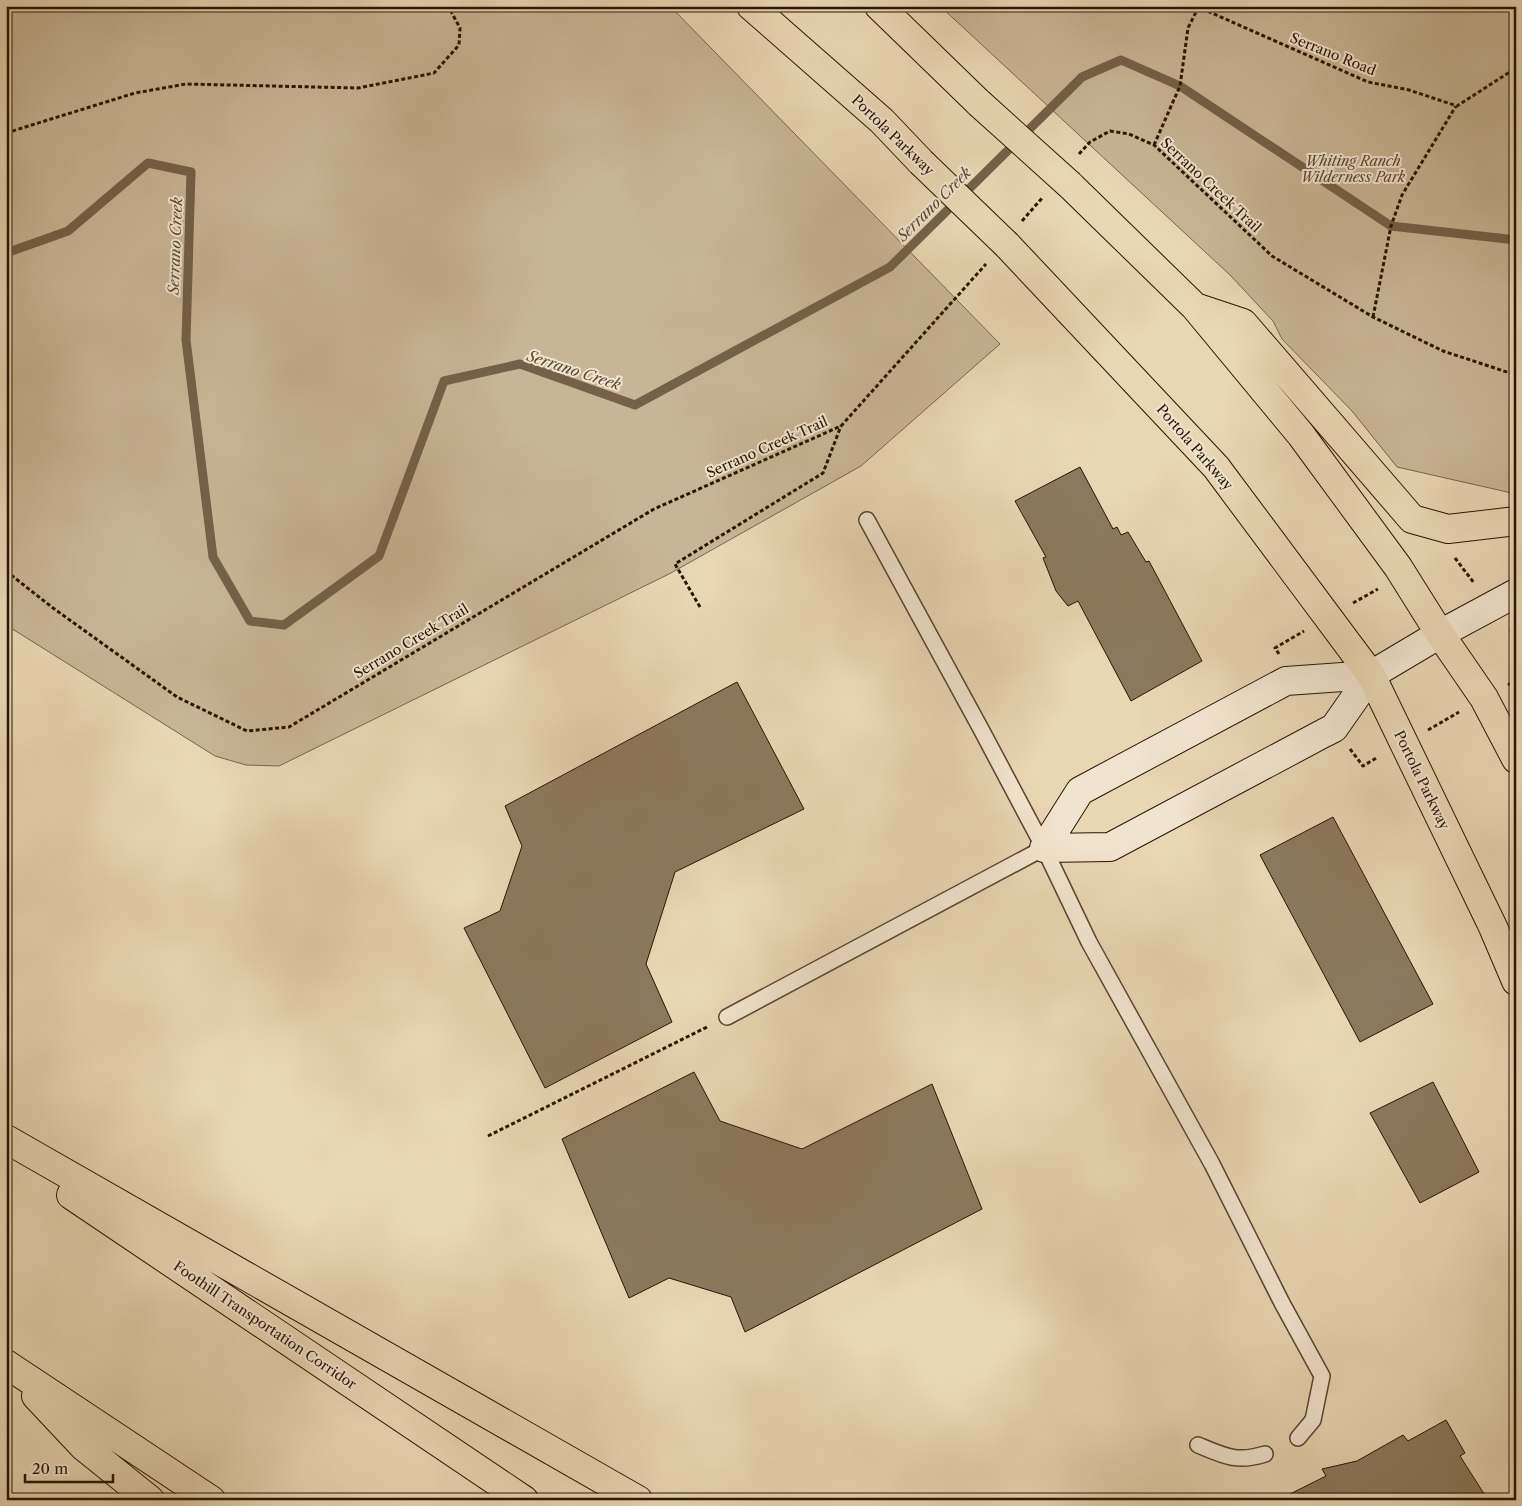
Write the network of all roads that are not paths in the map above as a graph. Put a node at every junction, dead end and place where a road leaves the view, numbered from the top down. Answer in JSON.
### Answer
{"nodes":[{"id":1,"x":751,"y":6,"type":"edge"},
{"id":2,"x":879,"y":6,"type":"edge"},
{"id":3,"x":1195,"y":307,"type":"junction"},
{"id":4,"x":867,"y":520,"type":"dead end"},
{"id":5,"x":1516,"y":521,"type":"edge"},
{"id":6,"x":1516,"y":594,"type":"edge"},
{"id":7,"x":1440,"y":634,"type":"junction"},
{"id":8,"x":1371,"y":675,"type":"junction"},
{"id":9,"x":1516,"y":759,"type":"edge"},
{"id":10,"x":1044,"y":848,"type":"junction"},
{"id":11,"x":1516,"y":980,"type":"edge"},
{"id":12,"x":727,"y":1017,"type":"road end"},
{"id":13,"x":6,"y":1139,"type":"edge"},
{"id":14,"x":6,"y":1151,"type":"edge"},
{"id":15,"x":6,"y":1364,"type":"edge"},
{"id":16,"x":1298,"y":1438,"type":"dead end"},
{"id":17,"x":1198,"y":1445,"type":"dead end"},
{"id":18,"x":1265,"y":1454,"type":"dead end"},
{"id":19,"x":150,"y":1500,"type":"edge"},
{"id":20,"x":212,"y":1500,"type":"edge"},
{"id":21,"x":524,"y":1500,"type":"edge"},
{"id":22,"x":638,"y":1500,"type":"edge"}],
"edges":[{"from":1,"to":8,"type":"main road","name":"Portola Parkway","bridge":true},
{"from":2,"to":3,"type":"main road","bridge":true},
{"from":3,"to":5,"type":"main road"},
{"from":3,"to":7,"type":"main road"},
{"from":4,"to":10,"type":"lane"},
{"from":6,"to":7,"type":"street"},
{"from":7,"to":8,"type":"street"},
{"from":7,"to":9,"type":"main road"},
{"from":8,"to":10,"type":"street"},
{"from":8,"to":10,"type":"street"},
{"from":8,"to":11,"type":"main road","name":"Portola Parkway"},
{"from":10,"to":12,"type":"lane"},
{"from":10,"to":16,"type":"lane"},
{"from":13,"to":22,"type":"main road"},
{"from":14,"to":21,"type":"main road","name":"Foothill Transportation Corridor"},
{"from":15,"to":19,"type":"main road"},
{"from":15,"to":20,"type":"main road"},
{"from":17,"to":18,"type":"lane"}]}
